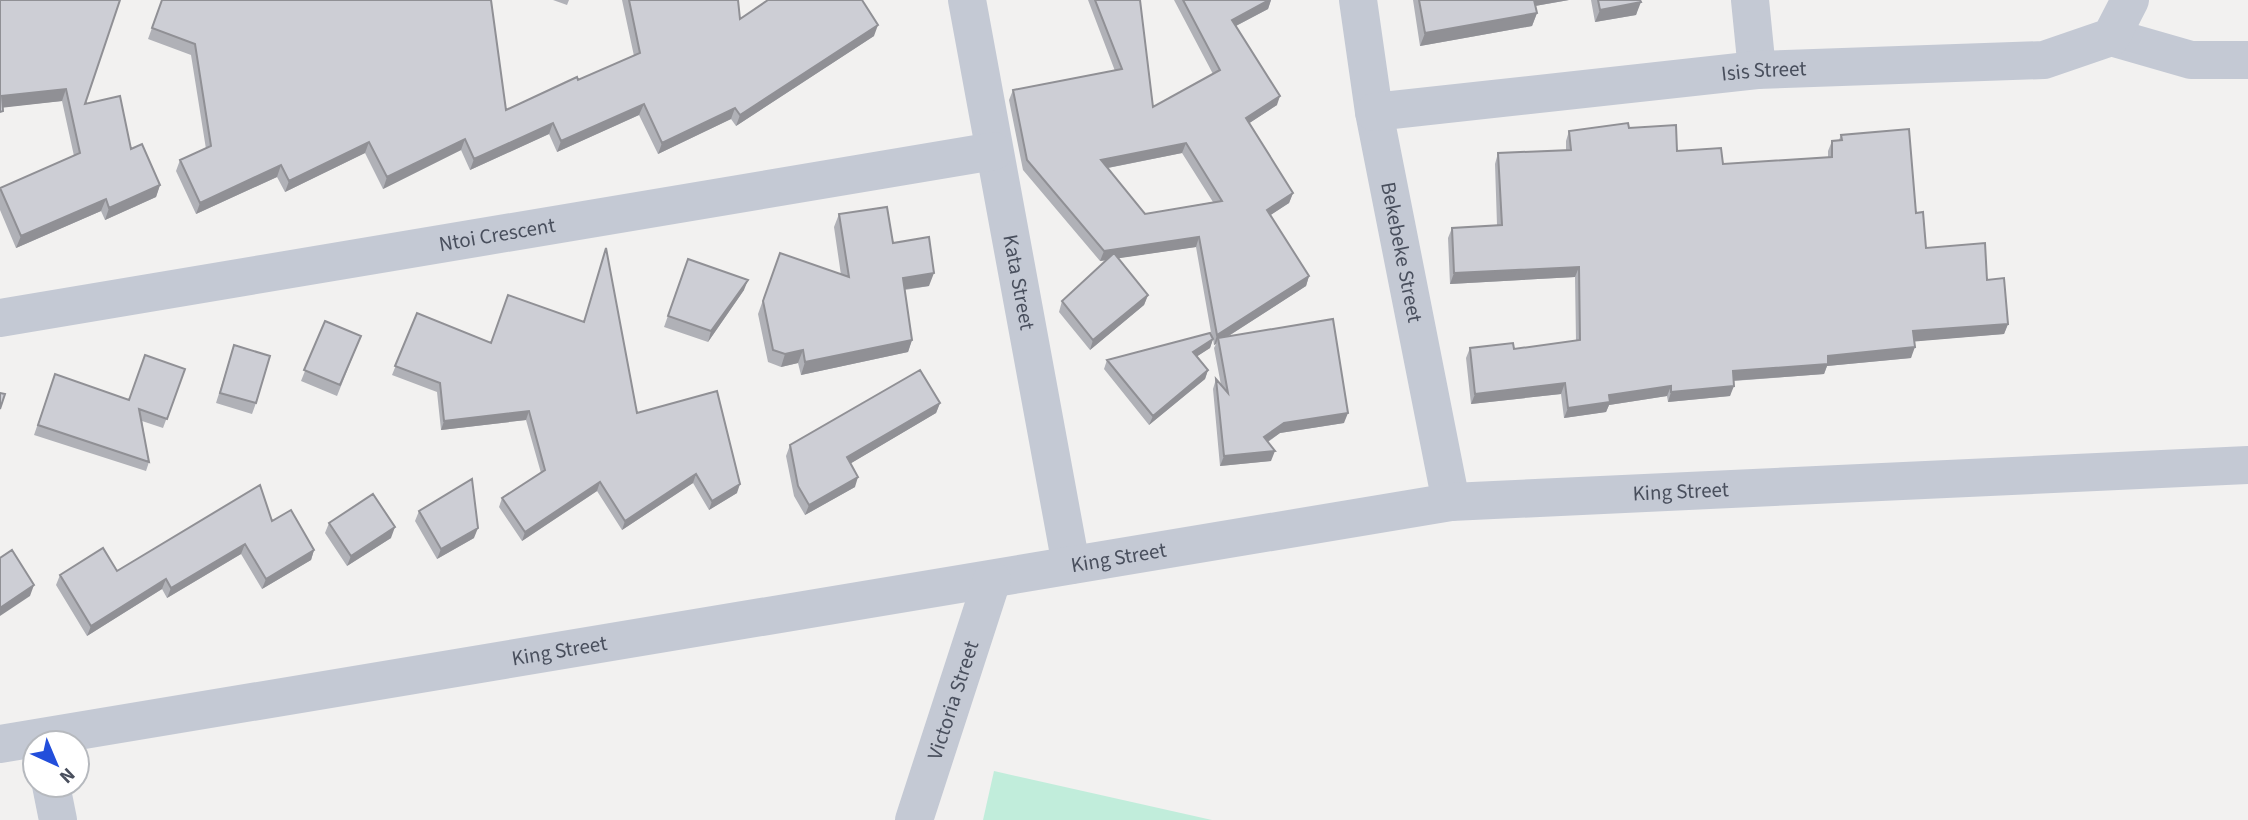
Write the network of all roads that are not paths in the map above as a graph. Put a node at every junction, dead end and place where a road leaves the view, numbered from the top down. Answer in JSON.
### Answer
{"nodes":[{"id":1,"x":967,"y":0,"type":"edge"},
{"id":2,"x":1358,"y":0,"type":"edge"},
{"id":3,"x":1750,"y":0,"type":"edge"},
{"id":4,"x":2130,"y":0,"type":"edge"},
{"id":5,"x":2111,"y":37,"type":"junction"},
{"id":6,"x":2248,"y":60,"type":"edge"},
{"id":7,"x":1757,"y":70,"type":"junction"},
{"id":8,"x":1374,"y":112,"type":"junction"},
{"id":9,"x":994,"y":151,"type":"junction"},
{"id":10,"x":0,"y":318,"type":"edge"},
{"id":11,"x":2248,"y":465,"type":"edge"},
{"id":12,"x":1451,"y":502,"type":"junction"},
{"id":13,"x":1072,"y":565,"type":"junction"},
{"id":14,"x":992,"y":580,"type":"junction"},
{"id":15,"x":91,"y":732,"type":"edge"},
{"id":16,"x":21,"y":742,"type":"edge"},
{"id":17,"x":0,"y":744,"type":"edge"},
{"id":18,"x":54,"y":799,"type":"edge"},
{"id":19,"x":58,"y":820,"type":"edge"},
{"id":20,"x":914,"y":820,"type":"edge"}],
"edges":[{"from":1,"to":9,"type":"street","name":"Kata Street"},
{"from":2,"to":8,"type":"street","name":"Bekebeke Street"},
{"from":3,"to":7,"type":"street"},
{"from":4,"to":5,"type":"street"},
{"from":5,"to":6,"type":"street"},
{"from":5,"to":7,"type":"street","name":"Isis Street"},
{"from":7,"to":8,"type":"street","name":"Isis Street"},
{"from":8,"to":12,"type":"street","name":"Bekebeke Street"},
{"from":9,"to":10,"type":"street","name":"Ntoi Crescent"},
{"from":9,"to":13,"type":"street","name":"Kata Street"},
{"from":11,"to":12,"type":"street","name":"King Street"},
{"from":12,"to":13,"type":"street","name":"King Street"},
{"from":13,"to":14,"type":"street","name":"King Street"},
{"from":14,"to":15,"type":"street","name":"King Street"},
{"from":14,"to":20,"type":"street","name":"Victoria Street"},
{"from":16,"to":17,"type":"street","name":"King Street"},
{"from":18,"to":19,"type":"street"}]}
